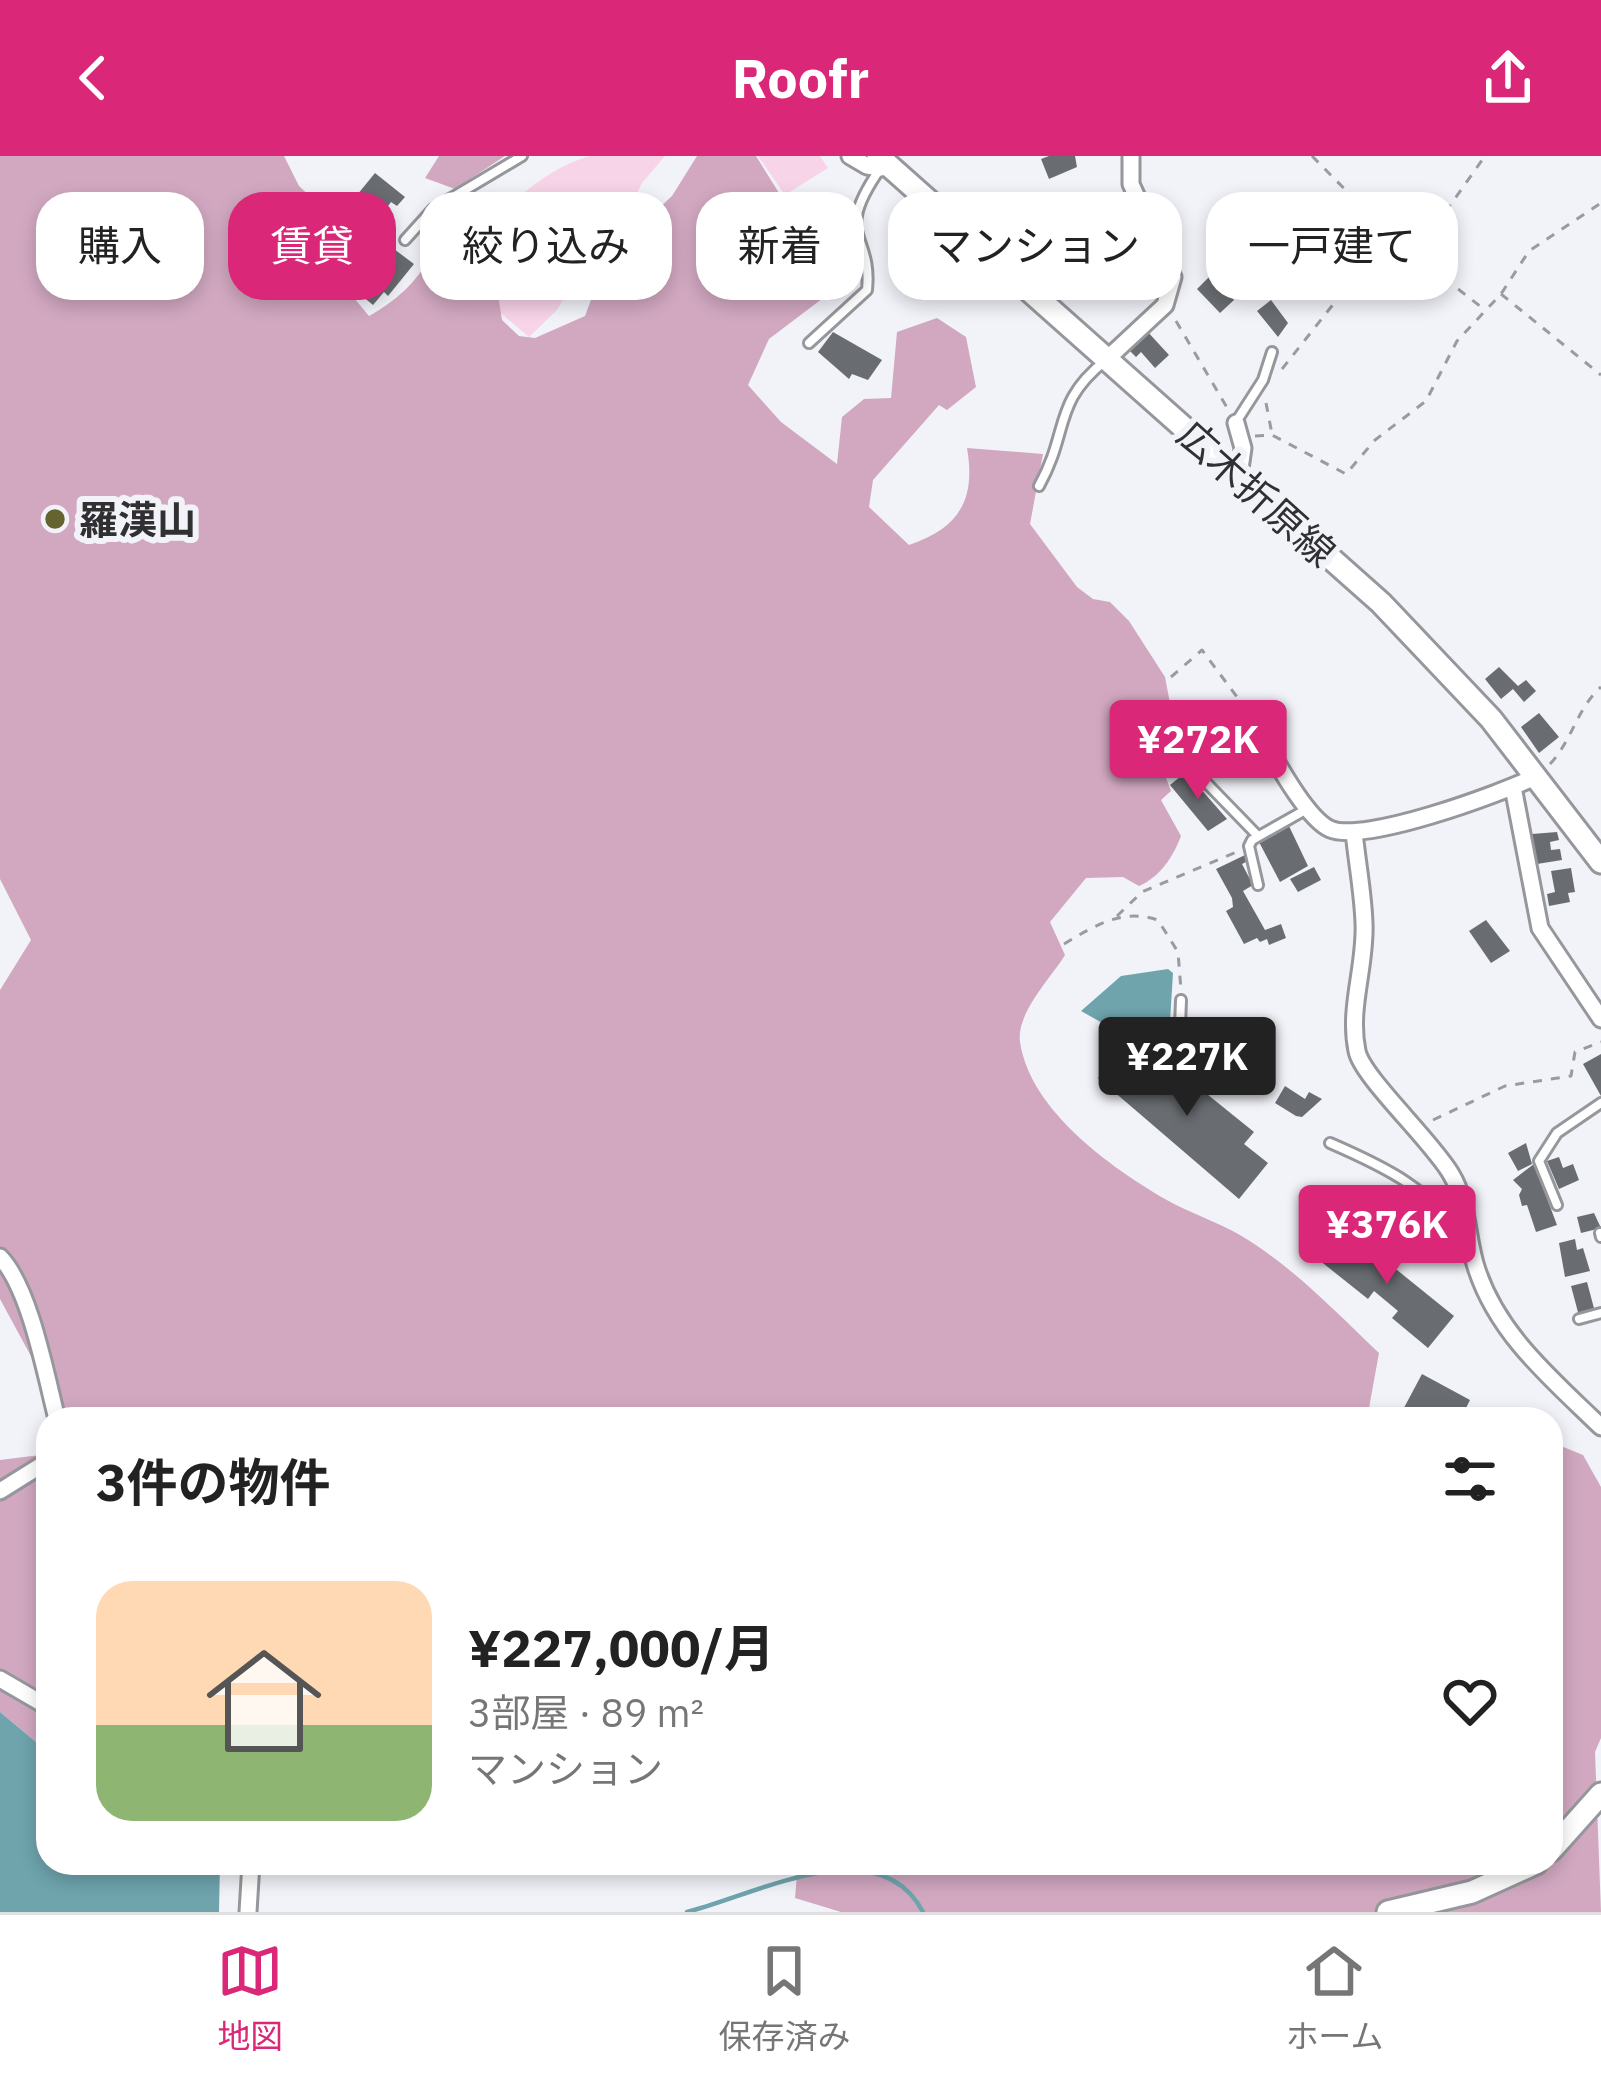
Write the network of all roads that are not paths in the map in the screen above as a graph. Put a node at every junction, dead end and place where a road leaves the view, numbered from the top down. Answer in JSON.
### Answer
{"nodes":[{"id":1,"x":522,"y":156,"type":"edge"},
{"id":2,"x":850,"y":156,"type":"edge"},
{"id":3,"x":1131,"y":156,"type":"edge"},
{"id":4,"x":881,"y":162,"type":"edge"},
{"id":5,"x":405,"y":240,"type":"dead end"},
{"id":6,"x":808,"y":343,"type":"dead end"},
{"id":7,"x":1272,"y":352,"type":"dead end"},
{"id":8,"x":1107,"y":359,"type":"junction"},
{"id":9,"x":1239,"y":429,"type":"joint"},
{"id":10,"x":1239,"y":476,"type":"junction"},
{"id":11,"x":1039,"y":486,"type":"dead end"},
{"id":12,"x":1250,"y":716,"type":"road end"},
{"id":13,"x":1192,"y":768,"type":"dead end"},
{"id":14,"x":1535,"y":777,"type":"junction"},
{"id":15,"x":1513,"y":787,"type":"junction"},
{"id":16,"x":1308,"y":808,"type":"junction"},
{"id":17,"x":1354,"y":832,"type":"junction"},
{"id":18,"x":1256,"y":835,"type":"junction"},
{"id":19,"x":1601,"y":862,"type":"edge"},
{"id":20,"x":1258,"y":884,"type":"dead end"},
{"id":21,"x":1181,"y":1000,"type":"road end"},
{"id":22,"x":1601,"y":1019,"type":"edge"},
{"id":23,"x":1179,"y":1053,"type":"dead end"},
{"id":24,"x":1601,"y":1103,"type":"edge"},
{"id":25,"x":1330,"y":1143,"type":"dead end"},
{"id":26,"x":1557,"y":1205,"type":"dead end"},
{"id":27,"x":0,"y":1257,"type":"edge"},
{"id":28,"x":1474,"y":1259,"type":"junction"},
{"id":29,"x":1601,"y":1313,"type":"edge"},
{"id":30,"x":1579,"y":1319,"type":"dead end"},
{"id":31,"x":53,"y":1407,"type":"edge"},
{"id":32,"x":1601,"y":1427,"type":"edge"},
{"id":33,"x":36,"y":1468,"type":"edge"},
{"id":34,"x":0,"y":1491,"type":"edge"},
{"id":35,"x":0,"y":1679,"type":"edge"},
{"id":36,"x":36,"y":1700,"type":"edge"},
{"id":37,"x":1601,"y":1795,"type":"edge"},
{"id":38,"x":1563,"y":1837,"type":"edge"},
{"id":39,"x":250,"y":1875,"type":"edge"},
{"id":40,"x":1510,"y":1875,"type":"edge"},
{"id":41,"x":248,"y":1912,"type":"edge"},
{"id":42,"x":1388,"y":1912,"type":"edge"}],
"edges":[{"from":1,"to":5,"type":"lane"},
{"from":2,"to":4,"type":"street"},
{"from":3,"to":8,"type":"street"},
{"from":4,"to":6,"type":"lane"},
{"from":4,"to":8,"type":"main road","name":"広木折原線"},
{"from":7,"to":9,"type":"lane"},
{"from":8,"to":10,"type":"main road","name":"広木折原線"},
{"from":8,"to":11,"type":"lane"},
{"from":9,"to":10,"type":"street"},
{"from":10,"to":14,"type":"main road","name":"広木折原線"},
{"from":12,"to":16,"type":"street"},
{"from":13,"to":18,"type":"lane"},
{"from":14,"to":15,"type":"street"},
{"from":14,"to":19,"type":"main road","name":"広木折原線"},
{"from":15,"to":17,"type":"street"},
{"from":15,"to":22,"type":"street"},
{"from":16,"to":17,"type":"street"},
{"from":16,"to":18,"type":"lane"},
{"from":17,"to":28,"type":"street"},
{"from":18,"to":20,"type":"lane"},
{"from":21,"to":23,"type":"lane"},
{"from":24,"to":26,"type":"lane"},
{"from":25,"to":28,"type":"lane"},
{"from":27,"to":31,"type":"street"},
{"from":28,"to":32,"type":"street"},
{"from":29,"to":30,"type":"lane"},
{"from":33,"to":34,"type":"street"},
{"from":35,"to":36,"type":"street"},
{"from":37,"to":38,"type":"main road"},
{"from":39,"to":41,"type":"street"},
{"from":40,"to":42,"type":"main road"}]}
